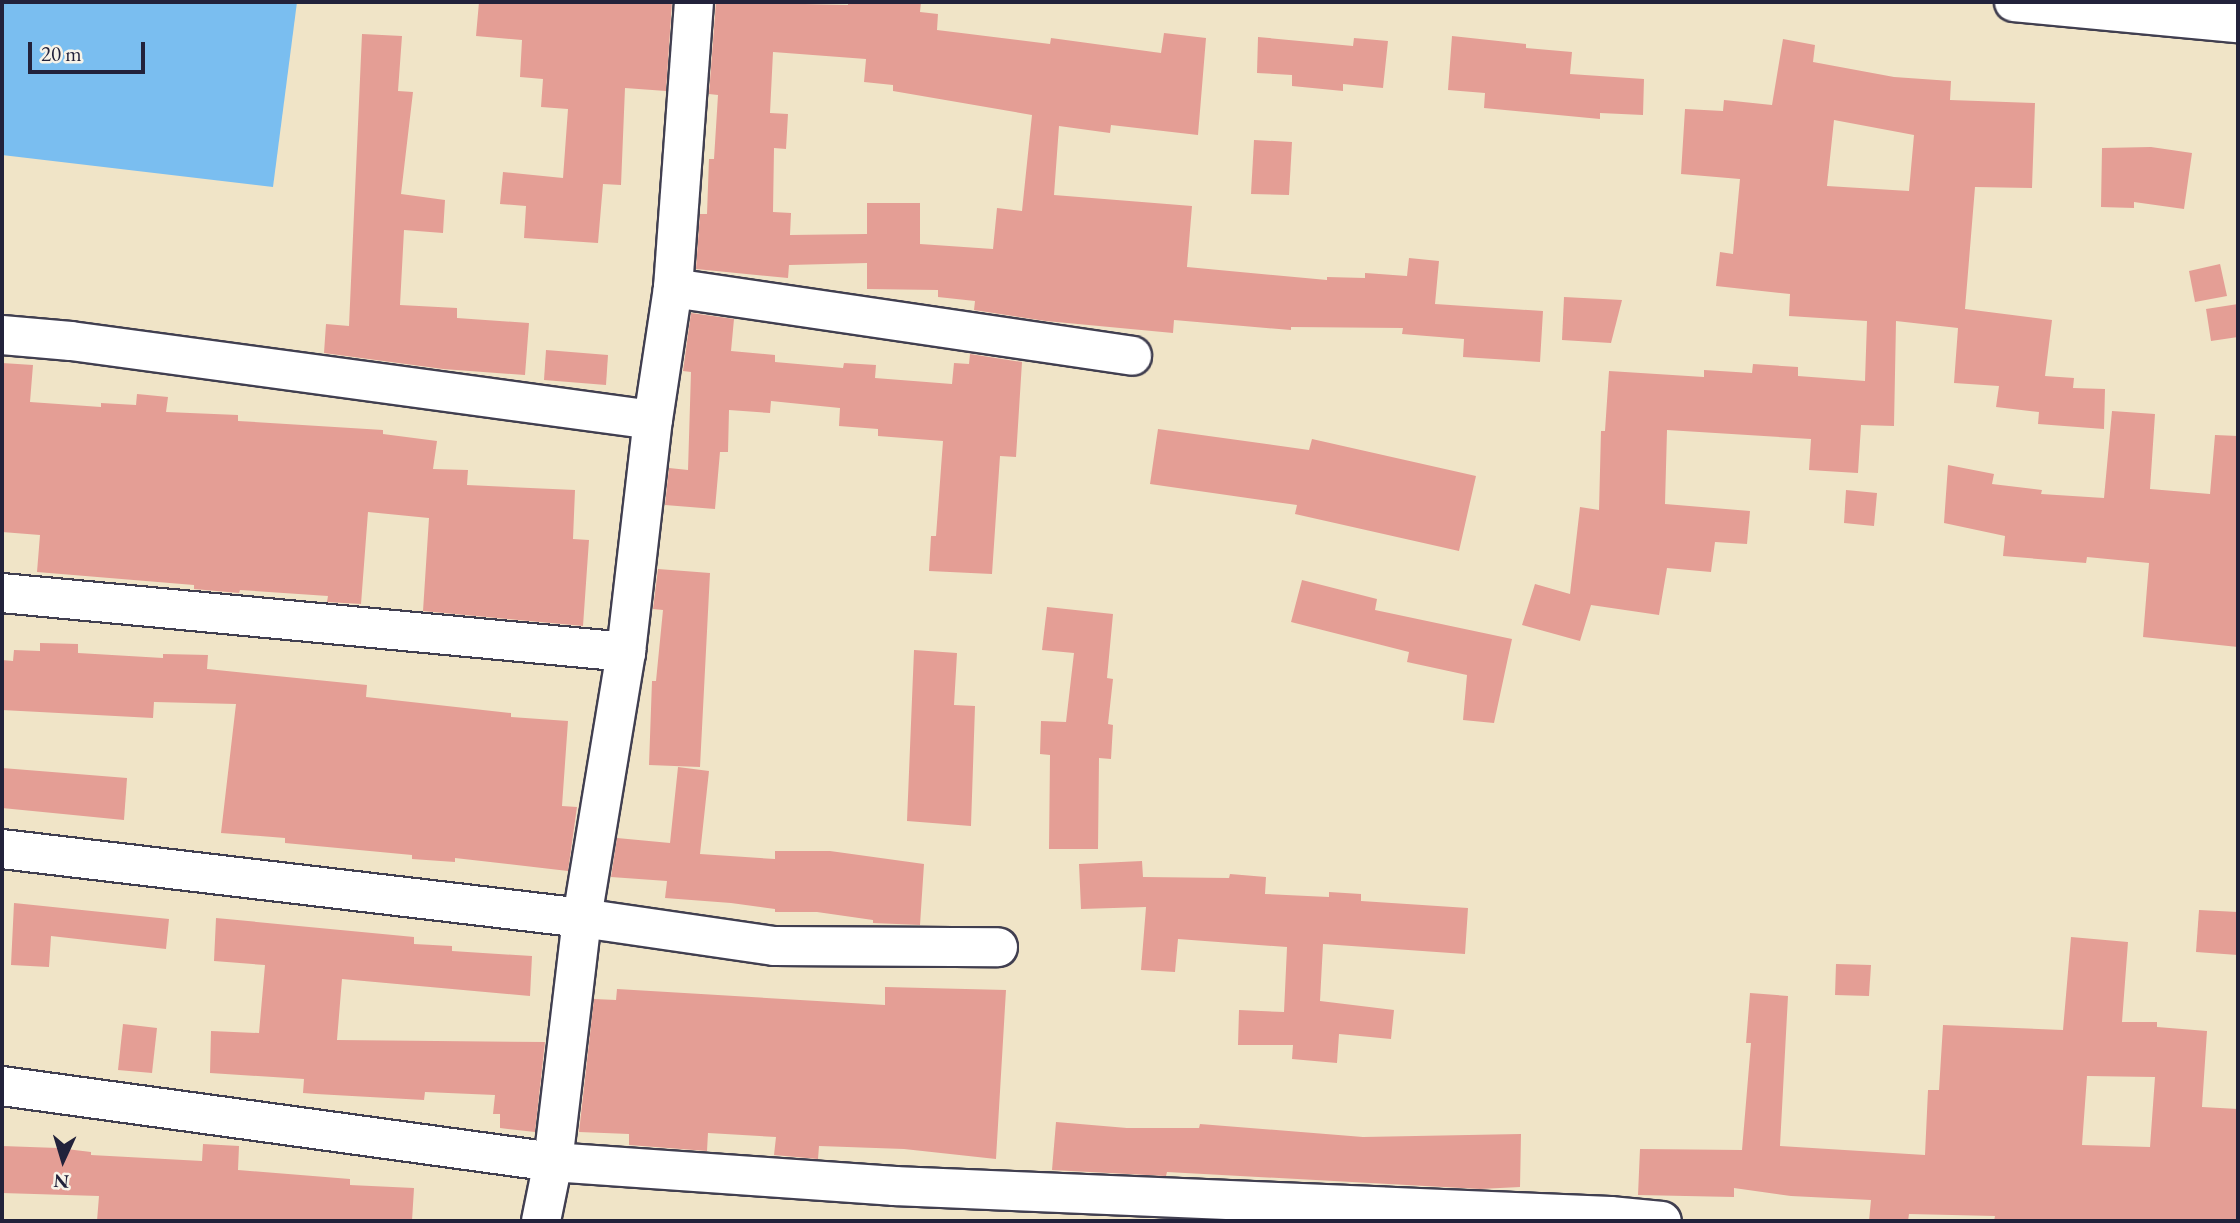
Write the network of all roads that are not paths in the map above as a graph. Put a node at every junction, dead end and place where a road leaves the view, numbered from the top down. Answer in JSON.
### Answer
{"nodes":[{"id":1,"x":694,"y":2,"type":"edge"},
{"id":2,"x":2014,"y":2,"type":"edge"},
{"id":3,"x":2238,"y":23,"type":"edge"},
{"id":4,"x":673,"y":289,"type":"junction"},
{"id":5,"x":2,"y":335,"type":"edge"},
{"id":6,"x":1132,"y":356,"type":"dead end"},
{"id":7,"x":653,"y":420,"type":"junction"},
{"id":8,"x":2,"y":593,"type":"edge"},
{"id":9,"x":626,"y":652,"type":"junction"},
{"id":10,"x":2,"y":849,"type":"edge"},
{"id":11,"x":582,"y":918,"type":"junction"},
{"id":12,"x":998,"y":947,"type":"dead end"},
{"id":13,"x":2,"y":1086,"type":"edge"},
{"id":14,"x":553,"y":1162,"type":"junction"},
{"id":15,"x":1341,"y":1213,"type":"edge"},
{"id":16,"x":541,"y":1221,"type":"edge"},
{"id":17,"x":1662,"y":1221,"type":"edge"}],
"edges":[{"from":1,"to":4,"type":"street"},
{"from":2,"to":3,"type":"street"},
{"from":4,"to":6,"type":"street"},
{"from":4,"to":7,"type":"street"},
{"from":5,"to":7,"type":"street"},
{"from":7,"to":9,"type":"street"},
{"from":8,"to":9,"type":"street"},
{"from":9,"to":11,"type":"street"},
{"from":10,"to":11,"type":"street"},
{"from":11,"to":12,"type":"street"},
{"from":11,"to":14,"type":"street"},
{"from":13,"to":14,"type":"street"},
{"from":14,"to":15,"type":"street"},
{"from":14,"to":16,"type":"street"},
{"from":15,"to":17,"type":"street"}]}
